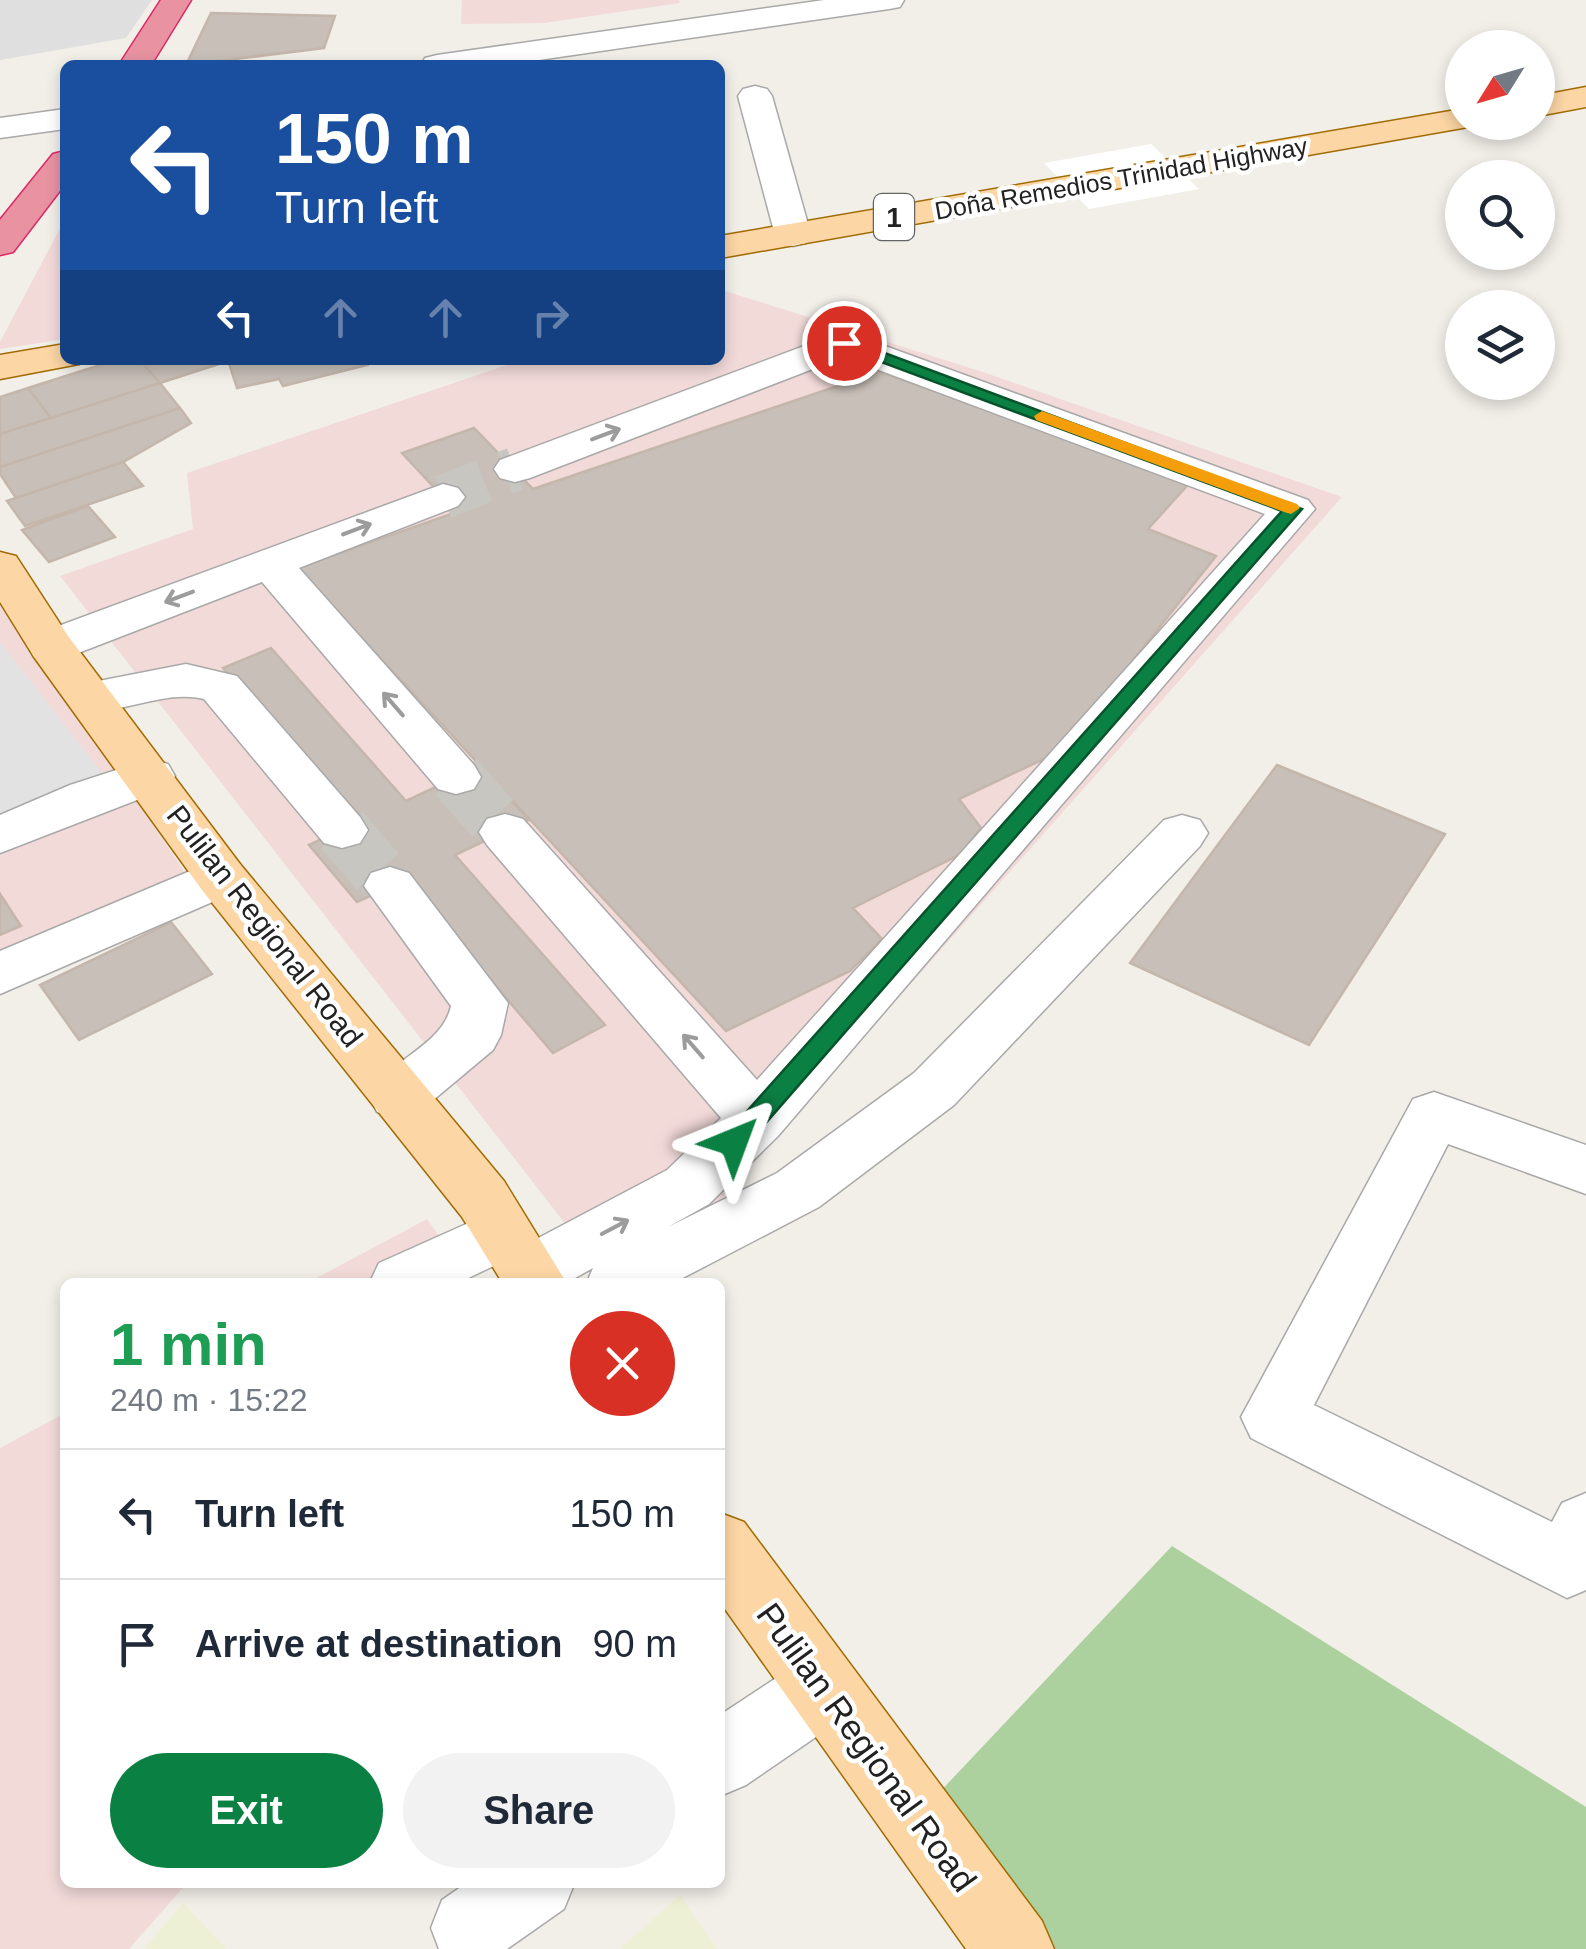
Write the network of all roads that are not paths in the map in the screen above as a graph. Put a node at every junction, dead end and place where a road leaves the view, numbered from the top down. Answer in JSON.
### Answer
{"nodes":[{"id":1,"x":176,"y":0,"type":"edge"},
{"id":2,"x":889,"y":0,"type":"edge"},
{"id":3,"x":137,"y":60,"type":"edge"},
{"id":4,"x":472,"y":60,"type":"edge"},
{"id":5,"x":755,"y":96,"type":"dead end"},
{"id":6,"x":1586,"y":97,"type":"edge"},
{"id":7,"x":1555,"y":103,"type":"edge"},
{"id":8,"x":60,"y":119,"type":"edge"},
{"id":9,"x":1445,"y":122,"type":"edge"},
{"id":10,"x":0,"y":128,"type":"edge"},
{"id":11,"x":60,"y":167,"type":"edge"},
{"id":12,"x":792,"y":235,"type":"junction"},
{"id":13,"x":0,"y":244,"type":"edge"},
{"id":14,"x":725,"y":245,"type":"edge"},
{"id":15,"x":60,"y":357,"type":"edge"},
{"id":16,"x":0,"y":367,"type":"edge"},
{"id":17,"x":515,"y":469,"type":"tunnel mouth"},
{"id":18,"x":443,"y":496,"type":"tunnel mouth"},
{"id":19,"x":270,"y":563,"type":"junction"},
{"id":20,"x":0,"y":566,"type":"edge"},
{"id":21,"x":52,"y":646,"type":"junction"},
{"id":22,"x":90,"y":696,"type":"junction"},
{"id":23,"x":150,"y":776,"type":"junction"},
{"id":24,"x":456,"y":778,"type":"tunnel mouth"},
{"id":25,"x":342,"y":830,"type":"tunnel mouth"},
{"id":26,"x":504,"y":832,"type":"tunnel mouth"},
{"id":27,"x":1182,"y":833,"type":"dead end"},
{"id":28,"x":0,"y":836,"type":"edge"},
{"id":29,"x":221,"y":877,"type":"junction"},
{"id":30,"x":390,"y":886,"type":"tunnel mouth"},
{"id":31,"x":0,"y":974,"type":"edge"},
{"id":32,"x":398,"y":1096,"type":"junction"},
{"id":33,"x":757,"y":1120,"type":"junction"},
{"id":34,"x":1586,"y":1170,"type":"edge"},
{"id":35,"x":522,"y":1263,"type":"edge"},
{"id":36,"x":427,"y":1278,"type":"edge"},
{"id":37,"x":626,"y":1278,"type":"edge"},
{"id":38,"x":1586,"y":1525,"type":"edge"},
{"id":39,"x":725,"y":1552,"type":"edge"},
{"id":40,"x":822,"y":1690,"type":"junction"},
{"id":41,"x":725,"y":1756,"type":"edge"},
{"id":42,"x":528,"y":1888,"type":"edge"},
{"id":43,"x":470,"y":1928,"type":"dead end"},
{"id":44,"x":1014,"y":1949,"type":"edge"}],
"edges":[{"from":1,"to":3,"type":"highway"},
{"from":2,"to":4,"type":"street"},
{"from":5,"to":12,"type":"street"},
{"from":6,"to":7,"type":"main road"},
{"from":8,"to":10,"type":"street"},
{"from":9,"to":12,"type":"main road","name":"Doña Remedios Trinidad Highway","number":"1"},
{"from":11,"to":13,"type":"highway"},
{"from":12,"to":14,"type":"main road","name":"Doña Remedios Trinidad Highway","number":"1"},
{"from":15,"to":16,"type":"main road"},
{"from":17,"to":33,"type":"street","one_way":true},
{"from":19,"to":18,"type":"street","one_way":true},
{"from":19,"to":21,"type":"street","one_way":true},
{"from":24,"to":19,"type":"street","one_way":true},
{"from":20,"to":21,"type":"main road","name":"Pulilan Regional Road"},
{"from":21,"to":22,"type":"main road","name":"Pulilan Regional Road"},
{"from":22,"to":23,"type":"main road","name":"Pulilan Regional Road"},
{"from":22,"to":25,"type":"street"},
{"from":23,"to":28,"type":"street"},
{"from":23,"to":29,"type":"main road","name":"Pulilan Regional Road"},
{"from":33,"to":26,"type":"street","one_way":true},
{"from":27,"to":37,"type":"street"},
{"from":29,"to":31,"type":"street"},
{"from":29,"to":32,"type":"main road","name":"Pulilan Regional Road"},
{"from":30,"to":32,"type":"street"},
{"from":32,"to":35,"type":"main road","name":"Pulilan Regional Road"},
{"from":35,"to":33,"type":"street","one_way":true},
{"from":34,"to":38,"type":"street"},
{"from":35,"to":36,"type":"street"},
{"from":39,"to":40,"type":"main road","name":"Pulilan Regional Road"},
{"from":40,"to":41,"type":"street"},
{"from":40,"to":44,"type":"main road","name":"Pulilan Regional Road"},
{"from":42,"to":43,"type":"street"}]}
